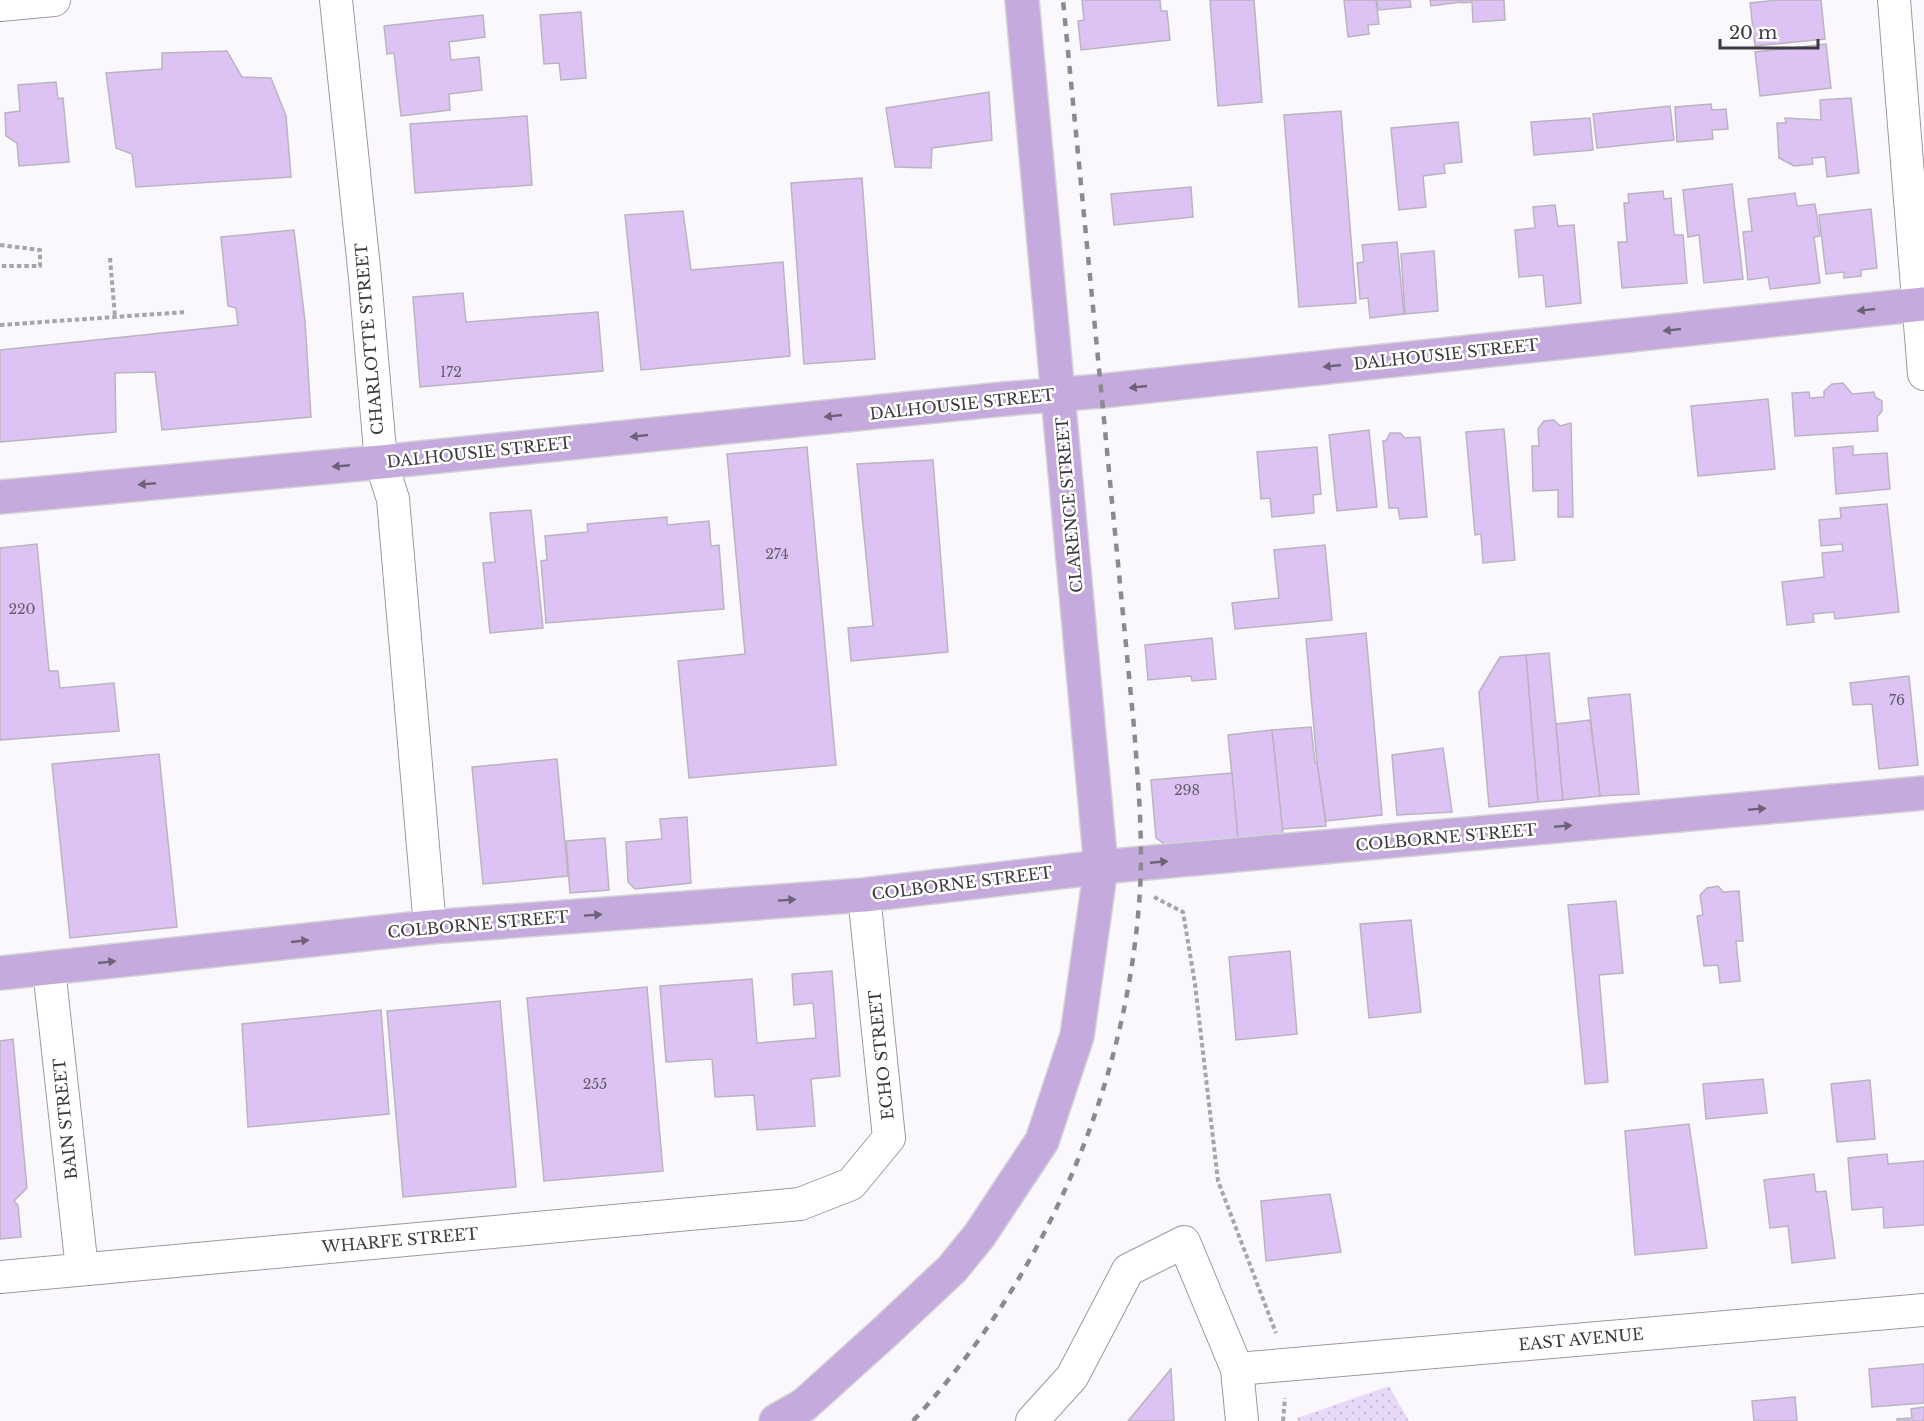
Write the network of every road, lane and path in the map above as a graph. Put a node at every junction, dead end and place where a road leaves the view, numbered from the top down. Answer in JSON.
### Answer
{"nodes":[{"id":1,"x":54,"y":0,"type":"edge"},
{"id":2,"x":336,"y":0,"type":"edge"},
{"id":3,"x":1022,"y":0,"type":"edge"},
{"id":4,"x":1894,"y":0,"type":"edge"},
{"id":5,"x":0,"y":5,"type":"edge"},
{"id":6,"x":0,"y":245,"type":"edge"},
{"id":7,"x":110,"y":258,"type":"dead end"},
{"id":8,"x":0,"y":266,"type":"edge"},
{"id":9,"x":1922,"y":304,"type":"edge"},
{"id":10,"x":186,"y":312,"type":"dead end"},
{"id":11,"x":115,"y":317,"type":"junction"},
{"id":12,"x":0,"y":326,"type":"edge"},
{"id":13,"x":1924,"y":374,"type":"edge"},
{"id":14,"x":1059,"y":394,"type":"junction"},
{"id":15,"x":381,"y":462,"type":"junction"},
{"id":16,"x":0,"y":497,"type":"edge"},
{"id":17,"x":1924,"y":793,"type":"edge"},
{"id":18,"x":1101,"y":867,"type":"junction"},
{"id":19,"x":1148,"y":894,"type":"dead end"},
{"id":20,"x":864,"y":895,"type":"junction"},
{"id":21,"x":430,"y":927,"type":"junction"},
{"id":22,"x":48,"y":969,"type":"junction"},
{"id":23,"x":0,"y":973,"type":"edge"},
{"id":24,"x":800,"y":1204,"type":"joint"},
{"id":25,"x":82,"y":1269,"type":"junction"},
{"id":26,"x":0,"y":1277,"type":"edge"},
{"id":27,"x":1924,"y":1310,"type":"edge"},
{"id":28,"x":1288,"y":1364,"type":"junction"},
{"id":29,"x":1237,"y":1368,"type":"junction"},
{"id":30,"x":799,"y":1413,"type":"edge"},
{"id":31,"x":776,"y":1421,"type":"edge"},
{"id":32,"x":1032,"y":1421,"type":"edge"},
{"id":33,"x":1242,"y":1421,"type":"edge"},
{"id":34,"x":1283,"y":1421,"type":"edge"}],
"edges":[{"from":1,"to":5,"type":"street"},
{"from":2,"to":15,"type":"street","name":"CHARLOTTE STREET"},
{"from":3,"to":14,"type":"main road","name":"CLARENCE STREET"},
{"from":4,"to":9,"type":"street"},
{"from":6,"to":8,"type":"path"},
{"from":7,"to":11,"type":"path"},
{"from":9,"to":13,"type":"street"},
{"from":9,"to":14,"type":"main road","name":"DALHOUSIE STREET","one_way":true},
{"from":10,"to":11,"type":"path"},
{"from":11,"to":12,"type":"path"},
{"from":14,"to":15,"type":"main road","name":"DALHOUSIE STREET","one_way":true},
{"from":14,"to":18,"type":"main road","name":"CLARENCE STREET"},
{"from":15,"to":16,"type":"main road","name":"DALHOUSIE STREET","one_way":true},
{"from":15,"to":21,"type":"street","name":"CHARLOTTE STREET"},
{"from":18,"to":17,"type":"main road","name":"COLBORNE STREET","one_way":true},
{"from":18,"to":20,"type":"main road","name":"COLBORNE STREET"},
{"from":18,"to":30,"type":"main road","name":"CLARENCE STREET"},
{"from":19,"to":28,"type":"path"},
{"from":21,"to":20,"type":"main road","name":"COLBORNE STREET","one_way":true},
{"from":20,"to":24,"type":"street","name":"ECHO STREET"},
{"from":22,"to":21,"type":"main road","name":"COLBORNE STREET","one_way":true},
{"from":22,"to":23,"type":"main road","name":"COLBORNE STREET"},
{"from":22,"to":25,"type":"street","name":"BAIN STREET"},
{"from":24,"to":25,"type":"street","name":"WHARFE STREET"},
{"from":25,"to":26,"type":"street","name":"WHARFE STREET"},
{"from":27,"to":28,"type":"street","name":"EAST AVENUE"},
{"from":28,"to":29,"type":"street","name":"EAST AVENUE"},
{"from":28,"to":34,"type":"path"},
{"from":29,"to":32,"type":"street"},
{"from":29,"to":33,"type":"street"},
{"from":30,"to":31,"type":"main road","name":"CLARENCE STREET"}]}
